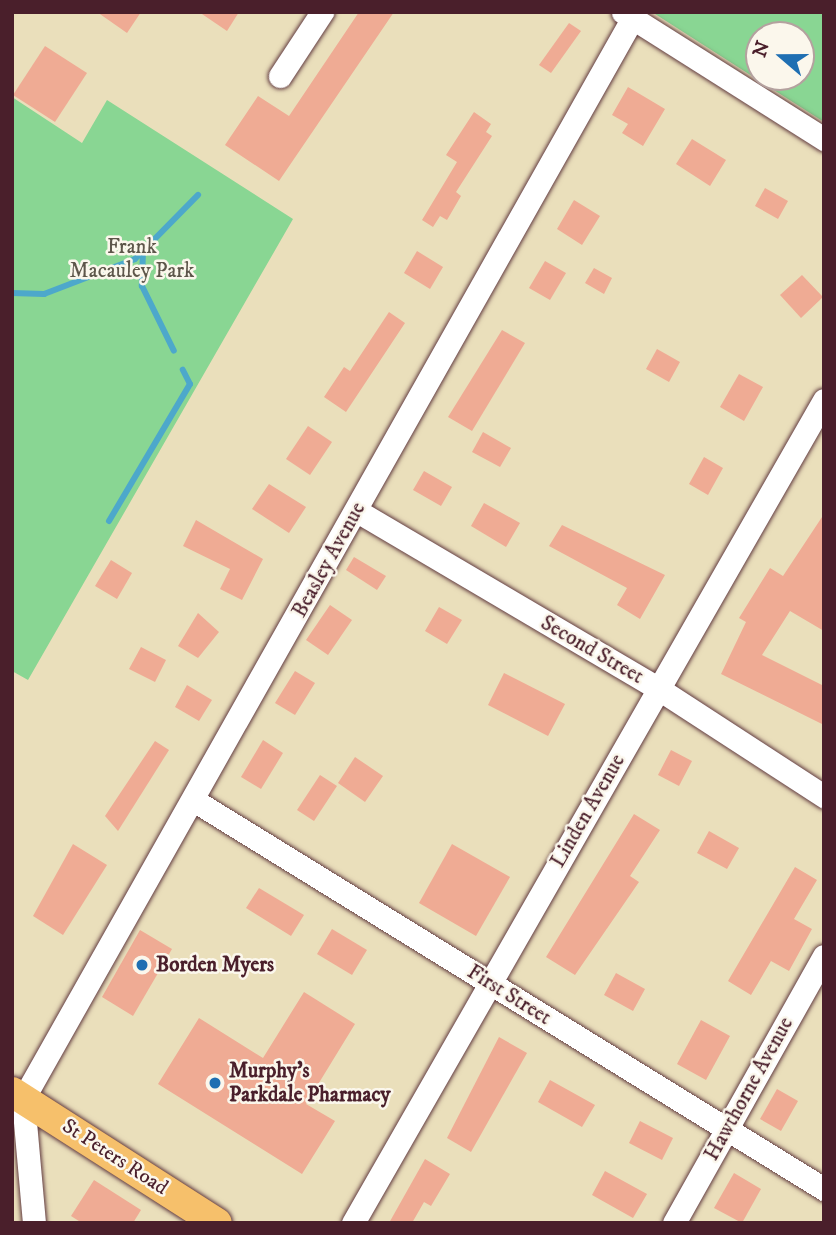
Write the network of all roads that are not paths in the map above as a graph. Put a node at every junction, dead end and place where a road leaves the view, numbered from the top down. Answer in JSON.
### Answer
{"nodes":[{"id":1,"x":322,"y":12,"type":"edge"},
{"id":2,"x":627,"y":15,"type":"edge"},
{"id":3,"x":281,"y":76,"type":"dead end"},
{"id":4,"x":824,"y":139,"type":"edge"},
{"id":5,"x":824,"y":400,"type":"edge"},
{"id":6,"x":357,"y":511,"type":"junction"},
{"id":7,"x":659,"y":689,"type":"junction"},
{"id":8,"x":824,"y":796,"type":"edge"},
{"id":9,"x":195,"y":801,"type":"junction"},
{"id":10,"x":824,"y":956,"type":"edge"},
{"id":11,"x":490,"y":983,"type":"junction"},
{"id":12,"x":18,"y":1095,"type":"edge"},
{"id":13,"x":726,"y":1129,"type":"junction"},
{"id":14,"x":824,"y":1189,"type":"edge"},
{"id":15,"x":34,"y":1223,"type":"edge"},
{"id":16,"x":217,"y":1223,"type":"edge"},
{"id":17,"x":353,"y":1223,"type":"edge"},
{"id":18,"x":674,"y":1223,"type":"edge"}],
"edges":[{"from":1,"to":3,"type":"street"},
{"from":2,"to":4,"type":"street"},
{"from":2,"to":6,"type":"street","name":"Beasley Avenue"},
{"from":5,"to":7,"type":"street","name":"Linden Avenue"},
{"from":6,"to":7,"type":"street","name":"Second Street"},
{"from":6,"to":9,"type":"street","name":"Beasley Avenue"},
{"from":7,"to":8,"type":"street","name":"Second Street"},
{"from":7,"to":11,"type":"street","name":"Linden Avenue"},
{"from":9,"to":11,"type":"street","name":"First Street"},
{"from":9,"to":12,"type":"street","name":"Beasley Avenue"},
{"from":10,"to":13,"type":"street","name":"Hawthorne Avenue"},
{"from":11,"to":13,"type":"street","name":"First Street"},
{"from":11,"to":17,"type":"street","name":"Linden Avenue"},
{"from":12,"to":15,"type":"street"},
{"from":12,"to":16,"type":"main road","name":"St Peters Road"},
{"from":13,"to":14,"type":"street","name":"First Street"},
{"from":13,"to":18,"type":"street","name":"Hawthorne Avenue"}]}
